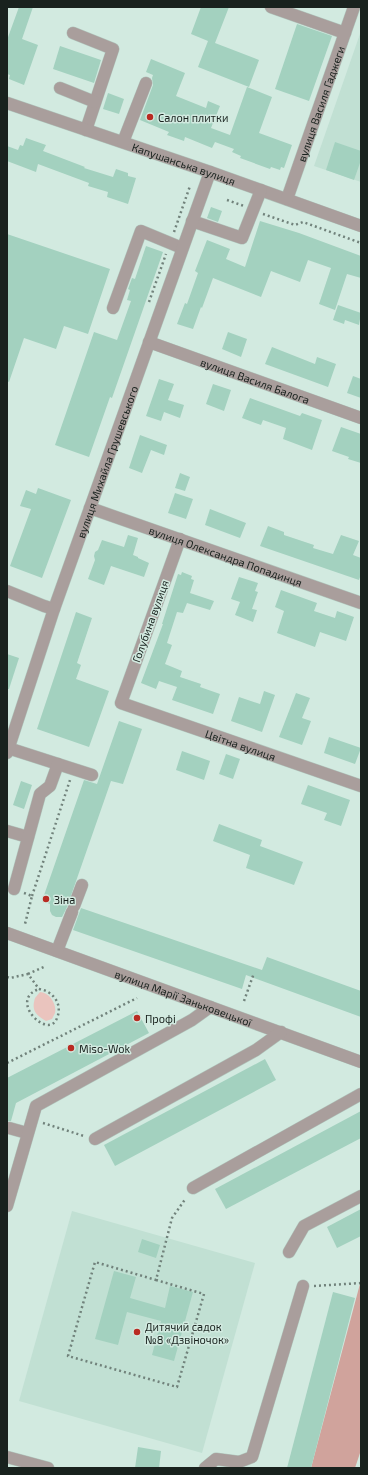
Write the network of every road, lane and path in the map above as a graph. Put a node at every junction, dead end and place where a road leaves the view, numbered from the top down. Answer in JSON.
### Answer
{"nodes":[{"id":1,"x":270,"y":7,"type":"edge"},
{"id":2,"x":354,"y":7,"type":"edge"},
{"id":3,"x":73,"y":33,"type":"dead end"},
{"id":4,"x":345,"y":33,"type":"junction"},
{"id":5,"x":146,"y":83,"type":"dead end"},
{"id":6,"x":60,"y":88,"type":"dead end"},
{"id":7,"x":95,"y":102,"type":"junction"},
{"id":8,"x":12,"y":105,"type":"edge"},
{"id":9,"x":7,"y":115,"type":"edge"},
{"id":10,"x":86,"y":130,"type":"junction"},
{"id":11,"x":123,"y":142,"type":"junction"},
{"id":12,"x":210,"y":172,"type":"junction"},
{"id":13,"x":261,"y":190,"type":"junction"},
{"id":14,"x":286,"y":199,"type":"junction"},
{"id":15,"x":227,"y":200,"type":"dead end"},
{"id":16,"x":253,"y":210,"type":"junction"},
{"id":17,"x":192,"y":221,"type":"junction"},
{"id":18,"x":361,"y":226,"type":"edge"},
{"id":19,"x":361,"y":243,"type":"edge"},
{"id":20,"x":182,"y":248,"type":"junction"},
{"id":21,"x":113,"y":308,"type":"dead end"},
{"id":22,"x":149,"y":342,"type":"junction"},
{"id":23,"x":361,"y":418,"type":"edge"},
{"id":24,"x":90,"y":508,"type":"junction"},
{"id":25,"x":180,"y":539,"type":"junction"},
{"id":26,"x":7,"y":591,"type":"edge"},
{"id":27,"x":361,"y":603,"type":"edge"},
{"id":28,"x":54,"y":609,"type":"junction"},
{"id":29,"x":121,"y":703,"type":"joint"},
{"id":30,"x":8,"y":751,"type":"edge"},
{"id":31,"x":58,"y":764,"type":"junction"},
{"id":32,"x":74,"y":769,"type":"junction"},
{"id":33,"x":92,"y":775,"type":"dead end"},
{"id":34,"x":361,"y":786,"type":"edge"},
{"id":35,"x":7,"y":831,"type":"edge"},
{"id":36,"x":28,"y":837,"type":"junction"},
{"id":37,"x":82,"y":885,"type":"dead end"},
{"id":38,"x":14,"y":889,"type":"joint"},
{"id":39,"x":32,"y":896,"type":"junction"},
{"id":40,"x":24,"y":924,"type":"dead end"},
{"id":41,"x":7,"y":933,"type":"edge"},
{"id":42,"x":57,"y":951,"type":"junction"},
{"id":43,"x":46,"y":966,"type":"dead end"},
{"id":44,"x":254,"y":973,"type":"dead end"},
{"id":45,"x":28,"y":974,"type":"junction"},
{"id":46,"x":7,"y":977,"type":"edge"},
{"id":47,"x":39,"y":989,"type":"junction"},
{"id":48,"x":137,"y":998,"type":"dead end"},
{"id":49,"x":244,"y":1001,"type":"dead end"},
{"id":50,"x":210,"y":1007,"type":"junction"},
{"id":51,"x":282,"y":1032,"type":"junction"},
{"id":52,"x":7,"y":1062,"type":"edge"},
{"id":53,"x":361,"y":1062,"type":"edge"},
{"id":54,"x":361,"y":1094,"type":"edge"},
{"id":55,"x":32,"y":1119,"type":"junction"},
{"id":56,"x":9,"y":1128,"type":"dead end"},
{"id":57,"x":27,"y":1133,"type":"junction"},
{"id":58,"x":95,"y":1139,"type":"joint"},
{"id":59,"x":193,"y":1188,"type":"joint"},
{"id":60,"x":361,"y":1196,"type":"edge"},
{"id":61,"x":7,"y":1206,"type":"edge"},
{"id":62,"x":289,"y":1252,"type":"dead end"},
{"id":63,"x":156,"y":1280,"type":"junction"},
{"id":64,"x":361,"y":1284,"type":"edge"},
{"id":65,"x":304,"y":1286,"type":"joint"},
{"id":66,"x":7,"y":1457,"type":"edge"},
{"id":67,"x":48,"y":1468,"type":"edge"},
{"id":68,"x":205,"y":1468,"type":"edge"}],
"edges":[{"from":1,"to":4,"type":"street"},
{"from":2,"to":4,"type":"street","name":"вулиця Василя Гаджеги"},
{"from":3,"to":7,"type":"street"},
{"from":4,"to":14,"type":"street","name":"вулиця Василя Гаджеги"},
{"from":5,"to":11,"type":"street"},
{"from":6,"to":7,"type":"street"},
{"from":7,"to":10,"type":"street"},
{"from":8,"to":9,"type":"street"},
{"from":8,"to":10,"type":"street","name":"Капушанська вулиця"},
{"from":10,"to":11,"type":"street","name":"Капушанська вулиця"},
{"from":11,"to":12,"type":"street","name":"Капушанська вулиця"},
{"from":12,"to":13,"type":"street","name":"Капушанська вулиця"},
{"from":12,"to":17,"type":"street","name":"вулиця Михайла Грушевського"},
{"from":13,"to":14,"type":"street","name":"Капушанська вулиця"},
{"from":13,"to":16,"type":"street"},
{"from":14,"to":18,"type":"street","name":"Капушанська вулиця"},
{"from":15,"to":16,"type":"path"},
{"from":16,"to":17,"type":"street"},
{"from":16,"to":19,"type":"path"},
{"from":17,"to":20,"type":"street","name":"вулиця Михайла Грушевського"},
{"from":20,"to":21,"type":"street"},
{"from":20,"to":22,"type":"street","name":"вулиця Михайла Грушевського"},
{"from":22,"to":23,"type":"street","name":"вулиця Василя Балога"},
{"from":22,"to":24,"type":"street","name":"вулиця Михайла Грушевського"},
{"from":24,"to":25,"type":"street","name":"вулиця Олександра Попадинця"},
{"from":24,"to":28,"type":"street","name":"вулиця Михайла Грушевського"},
{"from":25,"to":27,"type":"street","name":"вулиця Олександра Попадинця"},
{"from":25,"to":29,"type":"street","name":"Голубина вулиця"},
{"from":26,"to":28,"type":"street"},
{"from":28,"to":30,"type":"street","name":"вулиця Михайла Грушевського"},
{"from":29,"to":34,"type":"street","name":"Цвітна вулиця"},
{"from":30,"to":31,"type":"street"},
{"from":31,"to":32,"type":"street"},
{"from":31,"to":36,"type":"street"},
{"from":32,"to":33,"type":"street"},
{"from":32,"to":39,"type":"path"},
{"from":35,"to":36,"type":"street"},
{"from":36,"to":38,"type":"street"},
{"from":37,"to":42,"type":"street"},
{"from":38,"to":39,"type":"path"},
{"from":39,"to":40,"type":"path"},
{"from":41,"to":42,"type":"street","name":"вулиця Марії Заньковецької"},
{"from":42,"to":50,"type":"street","name":"вулиця Марії Заньковецької"},
{"from":43,"to":45,"type":"path"},
{"from":44,"to":49,"type":"path"},
{"from":45,"to":46,"type":"path"},
{"from":45,"to":47,"type":"path"},
{"from":47,"to":47,"type":"path"},
{"from":48,"to":52,"type":"path"},
{"from":50,"to":51,"type":"street","name":"вулиця Марії Заньковецької"},
{"from":50,"to":55,"type":"street"},
{"from":51,"to":53,"type":"street","name":"вулиця Марії Заньковецької"},
{"from":51,"to":58,"type":"street"},
{"from":54,"to":59,"type":"street"},
{"from":55,"to":57,"type":"street"},
{"from":55,"to":58,"type":"path"},
{"from":56,"to":57,"type":"street"},
{"from":57,"to":61,"type":"street"},
{"from":59,"to":63,"type":"path"},
{"from":60,"to":62,"type":"street"},
{"from":63,"to":63,"type":"path"},
{"from":64,"to":65,"type":"path"},
{"from":65,"to":68,"type":"street"},
{"from":66,"to":67,"type":"street"}]}
